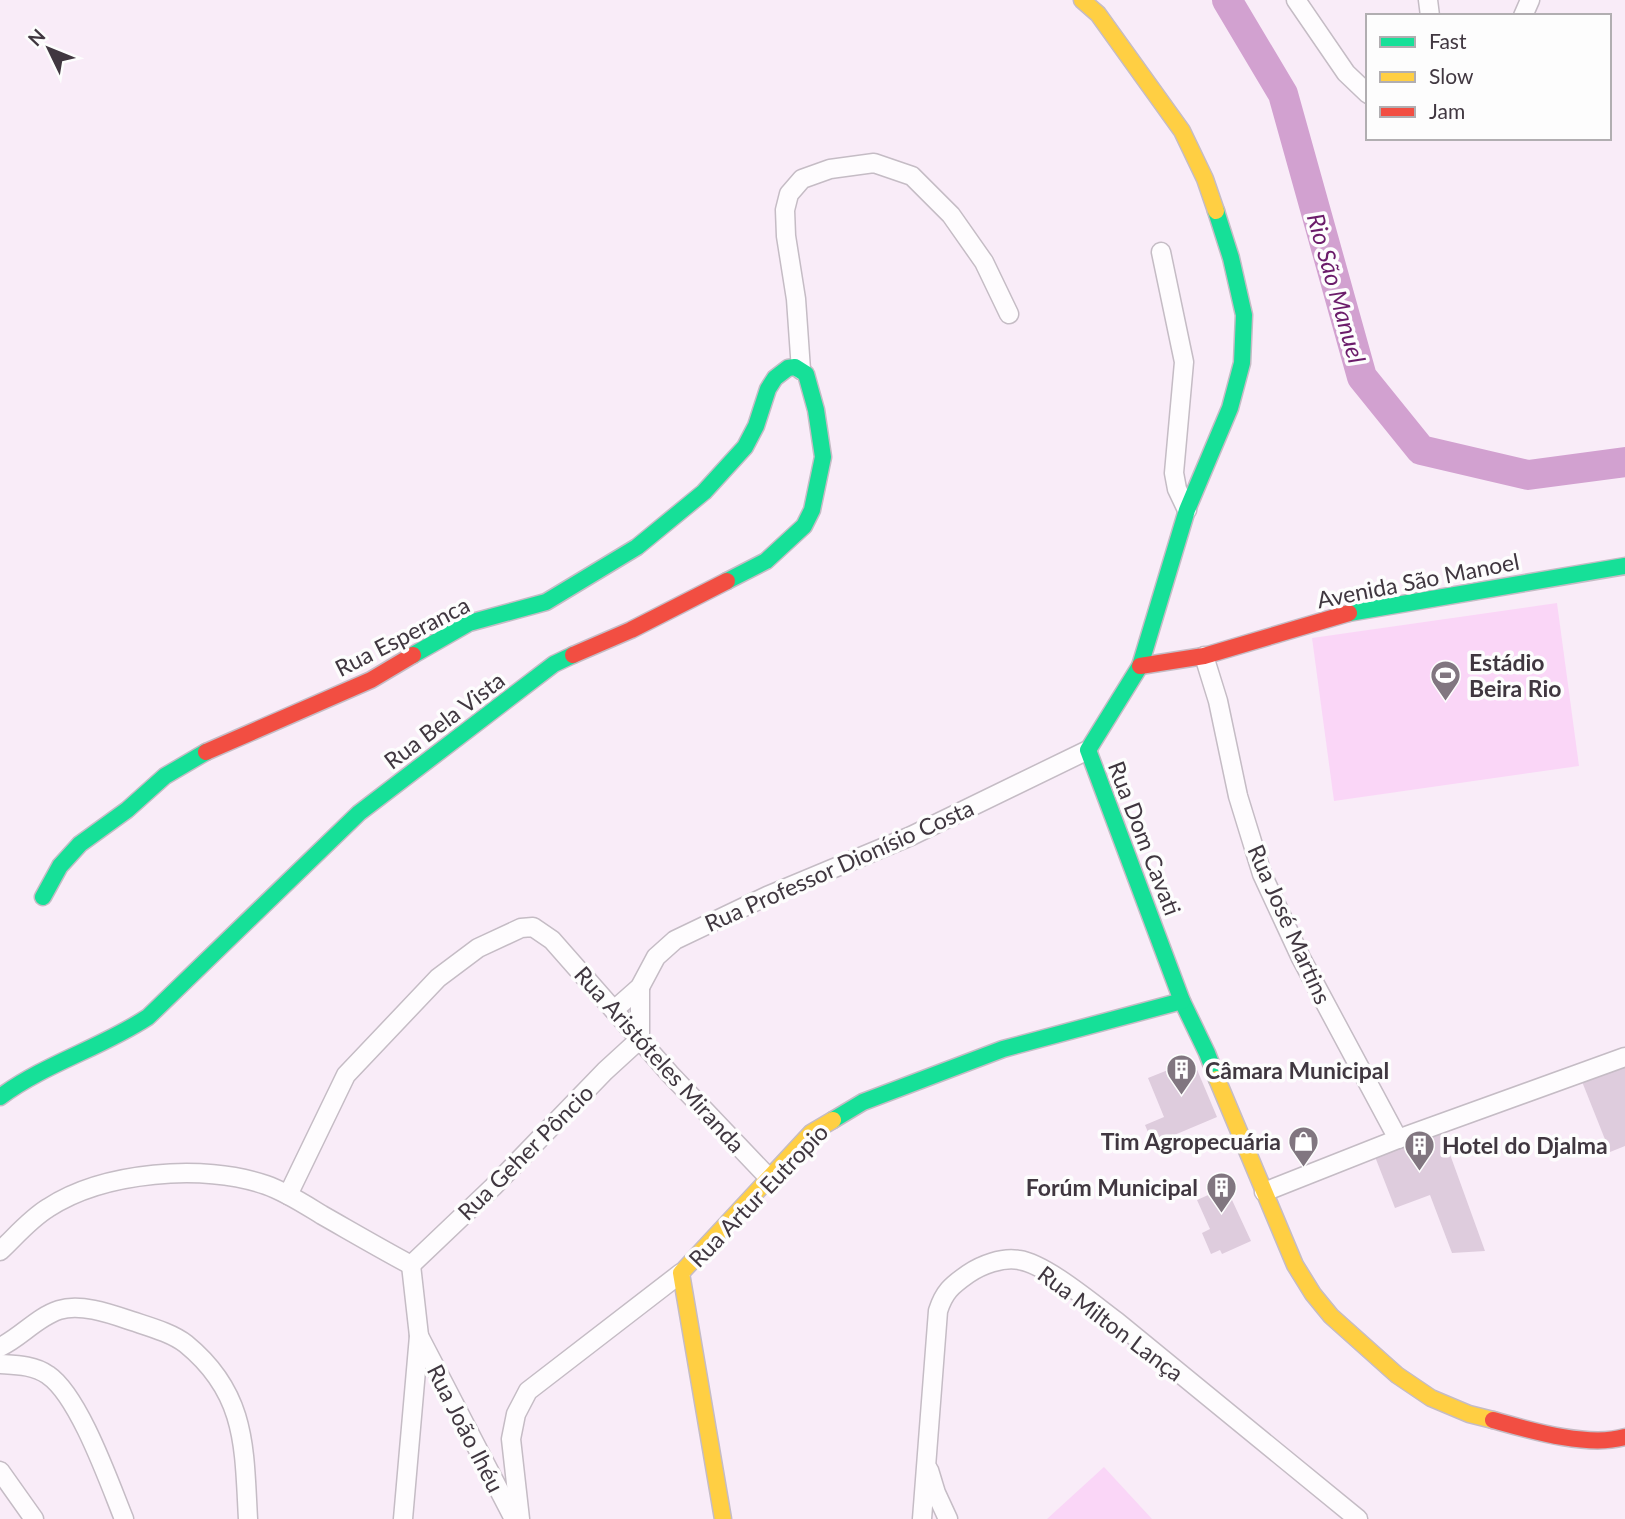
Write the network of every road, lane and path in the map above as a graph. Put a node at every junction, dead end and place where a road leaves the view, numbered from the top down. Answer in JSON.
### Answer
{"nodes":[{"id":1,"x":1082,"y":0,"type":"edge"},
{"id":2,"x":1296,"y":0,"type":"edge"},
{"id":3,"x":1366,"y":92,"type":"edge"},
{"id":4,"x":1161,"y":252,"type":"dead end"},
{"id":5,"x":1009,"y":314,"type":"dead end"},
{"id":6,"x":794,"y":369,"type":"junction"},
{"id":7,"x":1187,"y":510,"type":"junction"},
{"id":8,"x":1625,"y":566,"type":"edge"},
{"id":9,"x":1204,"y":656,"type":"junction"},
{"id":10,"x":1140,"y":666,"type":"junction"},
{"id":11,"x":1088,"y":750,"type":"junction"},
{"id":12,"x":43,"y":897,"type":"dead end"},
{"id":13,"x":640,"y":987,"type":"junction"},
{"id":14,"x":1182,"y":1000,"type":"junction"},
{"id":15,"x":614,"y":1010,"type":"junction"},
{"id":16,"x":640,"y":1039,"type":"junction"},
{"id":17,"x":1625,"y":1057,"type":"edge"},
{"id":18,"x":0,"y":1097,"type":"edge"},
{"id":19,"x":1398,"y":1139,"type":"junction"},
{"id":20,"x":769,"y":1178,"type":"junction"},
{"id":21,"x":1264,"y":1192,"type":"junction"},
{"id":22,"x":288,"y":1195,"type":"junction"},
{"id":23,"x":0,"y":1251,"type":"edge"},
{"id":24,"x":411,"y":1265,"type":"junction"},
{"id":25,"x":681,"y":1273,"type":"junction"},
{"id":26,"x":419,"y":1336,"type":"junction"},
{"id":27,"x":0,"y":1348,"type":"edge"},
{"id":28,"x":0,"y":1364,"type":"edge"},
{"id":29,"x":1625,"y":1437,"type":"edge"},
{"id":30,"x":927,"y":1464,"type":"junction"},
{"id":31,"x":0,"y":1471,"type":"edge"},
{"id":32,"x":34,"y":1519,"type":"edge"},
{"id":33,"x":124,"y":1519,"type":"edge"},
{"id":34,"x":248,"y":1519,"type":"edge"},
{"id":35,"x":402,"y":1519,"type":"edge"},
{"id":36,"x":514,"y":1519,"type":"edge"},
{"id":37,"x":520,"y":1519,"type":"edge"},
{"id":38,"x":723,"y":1519,"type":"edge"},
{"id":39,"x":922,"y":1519,"type":"edge"},
{"id":40,"x":948,"y":1519,"type":"edge"},
{"id":41,"x":1358,"y":1519,"type":"edge"}],
"edges":[{"from":1,"to":7,"type":"street","name":"Rua Dom Cavati"},
{"from":2,"to":3,"type":"street"},
{"from":4,"to":7,"type":"street"},
{"from":5,"to":6,"type":"street"},
{"from":6,"to":12,"type":"street","name":"Rua Esperanca"},
{"from":6,"to":18,"type":"street","name":"Rua Bela Vista"},
{"from":7,"to":10,"type":"street","name":"Rua Dom Cavati"},
{"from":8,"to":9,"type":"street","name":"Avenida São Manoel"},
{"from":9,"to":10,"type":"street","name":"Avenida São Manoel"},
{"from":9,"to":19,"type":"street","name":"Rua José Martins"},
{"from":10,"to":11,"type":"street","name":"Rua Dom Cavati"},
{"from":11,"to":13,"type":"street","name":"Rua Professor Dionísio Costa"},
{"from":11,"to":14,"type":"street","name":"Rua Dom Cavati"},
{"from":13,"to":15,"type":"street","name":"Rua Professor Dionísio Costa"},
{"from":13,"to":16,"type":"street"},
{"from":14,"to":20,"type":"street","name":"Rua Artur Eutropio"},
{"from":14,"to":21,"type":"street","name":"Rua Dom Cavati"},
{"from":15,"to":16,"type":"street","name":"Rua Aristóteles Miranda"},
{"from":15,"to":22,"type":"street","name":"Rua Aristóteles Miranda"},
{"from":16,"to":20,"type":"street","name":"Rua Aristóteles Miranda"},
{"from":16,"to":24,"type":"street","name":"Rua Geher Pôncio"},
{"from":17,"to":19,"type":"street"},
{"from":19,"to":21,"type":"street"},
{"from":20,"to":25,"type":"street","name":"Rua Artur Eutropio"},
{"from":21,"to":29,"type":"street","name":"Rua Dom Cavati"},
{"from":22,"to":23,"type":"street"},
{"from":22,"to":24,"type":"street"},
{"from":24,"to":26,"type":"street"},
{"from":25,"to":37,"type":"street","name":"Rua Artur Eutropio"},
{"from":25,"to":38,"type":"street"},
{"from":26,"to":35,"type":"street"},
{"from":26,"to":36,"type":"street","name":"Rua João Ihéu"},
{"from":27,"to":34,"type":"street"},
{"from":28,"to":33,"type":"street"},
{"from":30,"to":39,"type":"street","name":"Rua Milton Lança"},
{"from":30,"to":40,"type":"street"},
{"from":30,"to":41,"type":"street","name":"Rua Milton Lança"},
{"from":31,"to":32,"type":"street"}]}
